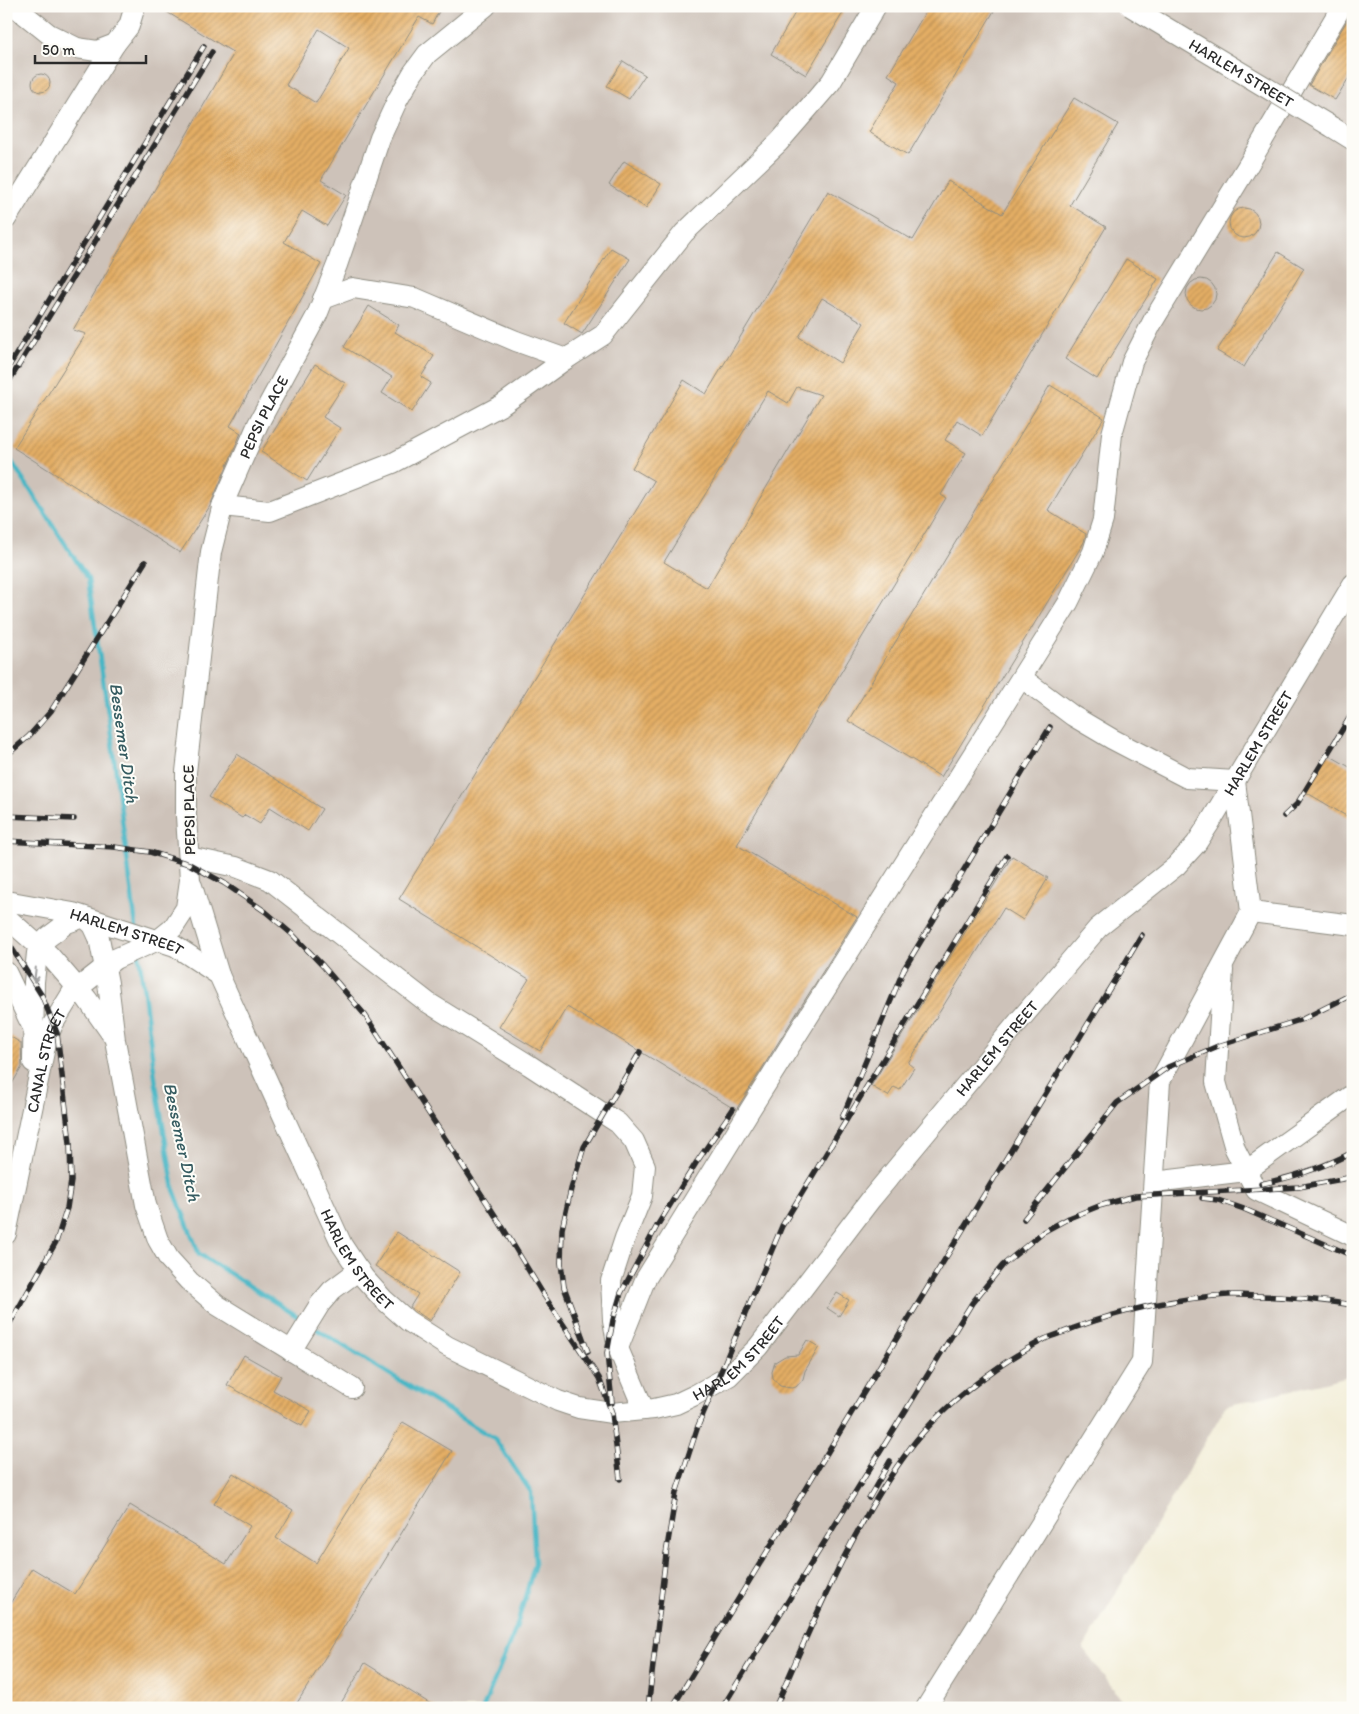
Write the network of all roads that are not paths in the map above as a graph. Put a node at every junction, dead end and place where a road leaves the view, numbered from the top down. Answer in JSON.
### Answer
{"nodes":[{"id":1,"x":14,"y":6,"type":"edge"},
{"id":2,"x":135,"y":6,"type":"edge"},
{"id":3,"x":486,"y":6,"type":"edge"},
{"id":4,"x":876,"y":6,"type":"edge"},
{"id":5,"x":1130,"y":6,"type":"edge"},
{"id":6,"x":1342,"y":6,"type":"edge"},
{"id":7,"x":115,"y":44,"type":"junction"},
{"id":8,"x":1353,"y":140,"type":"edge"},
{"id":9,"x":14,"y":197,"type":"edge"},
{"id":10,"x":6,"y":219,"type":"edge"},
{"id":11,"x":323,"y":299,"type":"junction"},
{"id":12,"x":570,"y":356,"type":"junction"},
{"id":13,"x":222,"y":506,"type":"junction"},
{"id":14,"x":1353,"y":584,"type":"edge"},
{"id":15,"x":1022,"y":678,"type":"junction"},
{"id":16,"x":1235,"y":781,"type":"junction"},
{"id":17,"x":189,"y":857,"type":"junction"},
{"id":18,"x":190,"y":880,"type":"junction"},
{"id":19,"x":11,"y":905,"type":"edge"},
{"id":20,"x":1251,"y":912,"type":"junction"},
{"id":21,"x":84,"y":917,"type":"junction"},
{"id":22,"x":6,"y":918,"type":"edge"},
{"id":23,"x":1353,"y":924,"type":"edge"},
{"id":24,"x":158,"y":940,"type":"junction"},
{"id":25,"x":40,"y":948,"type":"junction"},
{"id":26,"x":113,"y":961,"type":"junction"},
{"id":27,"x":1224,"y":962,"type":"junction"},
{"id":28,"x":6,"y":972,"type":"edge"},
{"id":29,"x":220,"y":975,"type":"junction"},
{"id":30,"x":78,"y":988,"type":"junction"},
{"id":31,"x":34,"y":1029,"type":"junction"},
{"id":32,"x":115,"y":1040,"type":"junction"},
{"id":33,"x":1353,"y":1094,"type":"edge"},
{"id":34,"x":33,"y":1102,"type":"junction"},
{"id":35,"x":1246,"y":1171,"type":"junction"},
{"id":36,"x":1154,"y":1182,"type":"junction"},
{"id":37,"x":6,"y":1234,"type":"edge"},
{"id":38,"x":1353,"y":1236,"type":"edge"},
{"id":39,"x":359,"y":1270,"type":"junction"},
{"id":40,"x":618,"y":1348,"type":"junction"},
{"id":41,"x":292,"y":1351,"type":"junction"},
{"id":42,"x":352,"y":1388,"type":"dead end"},
{"id":43,"x":644,"y":1410,"type":"junction"},
{"id":44,"x":926,"y":1708,"type":"edge"}],
"edges":[{"from":1,"to":7,"type":"lane"},
{"from":2,"to":7,"type":"lane"},
{"from":3,"to":11,"type":"lane","name":"PEPSI PLACE"},
{"from":4,"to":12,"type":"lane"},
{"from":5,"to":8,"type":"lane","name":"HARLEM STREET","bridge":true},
{"from":6,"to":15,"type":"lane"},
{"from":7,"to":9,"type":"lane"},
{"from":9,"to":10,"type":"lane"},
{"from":11,"to":12,"type":"lane"},
{"from":11,"to":13,"type":"lane","name":"PEPSI PLACE"},
{"from":12,"to":13,"type":"lane"},
{"from":13,"to":17,"type":"lane","name":"PEPSI PLACE"},
{"from":14,"to":16,"type":"lane","name":"HARLEM STREET"},
{"from":15,"to":16,"type":"lane"},
{"from":15,"to":40,"type":"lane"},
{"from":16,"to":20,"type":"lane"},
{"from":16,"to":43,"type":"lane","name":"HARLEM STREET"},
{"from":17,"to":18,"type":"lane","name":"PEPSI PLACE"},
{"from":17,"to":40,"type":"lane"},
{"from":18,"to":24,"type":"lane","name":"CANAL STREET"},
{"from":18,"to":29,"type":"lane"},
{"from":19,"to":21,"type":"lane","name":"HARLEM STREET"},
{"from":20,"to":23,"type":"lane"},
{"from":20,"to":27,"type":"lane"},
{"from":21,"to":24,"type":"lane","name":"HARLEM STREET"},
{"from":21,"to":25,"type":"lane"},
{"from":21,"to":26,"type":"lane"},
{"from":22,"to":25,"type":"lane"},
{"from":24,"to":26,"type":"lane","name":"CANAL STREET"},
{"from":24,"to":29,"type":"lane","name":"HARLEM STREET"},
{"from":25,"to":30,"type":"lane"},
{"from":25,"to":31,"type":"lane","one_way":true},
{"from":26,"to":30,"type":"lane","name":"CANAL STREET"},
{"from":26,"to":32,"type":"lane"},
{"from":27,"to":35,"type":"lane"},
{"from":27,"to":36,"type":"lane"},
{"from":28,"to":31,"type":"lane"},
{"from":29,"to":39,"type":"lane","name":"HARLEM STREET"},
{"from":30,"to":32,"type":"lane"},
{"from":30,"to":34,"type":"lane","name":"CANAL STREET"},
{"from":31,"to":34,"type":"lane"},
{"from":32,"to":41,"type":"lane"},
{"from":33,"to":35,"type":"lane"},
{"from":34,"to":37,"type":"lane","name":"CANAL STREET"},
{"from":35,"to":36,"type":"lane"},
{"from":35,"to":38,"type":"lane"},
{"from":36,"to":44,"type":"lane"},
{"from":39,"to":41,"type":"lane"},
{"from":39,"to":43,"type":"lane","name":"HARLEM STREET"},
{"from":40,"to":43,"type":"lane"},
{"from":41,"to":42,"type":"lane"}]}
